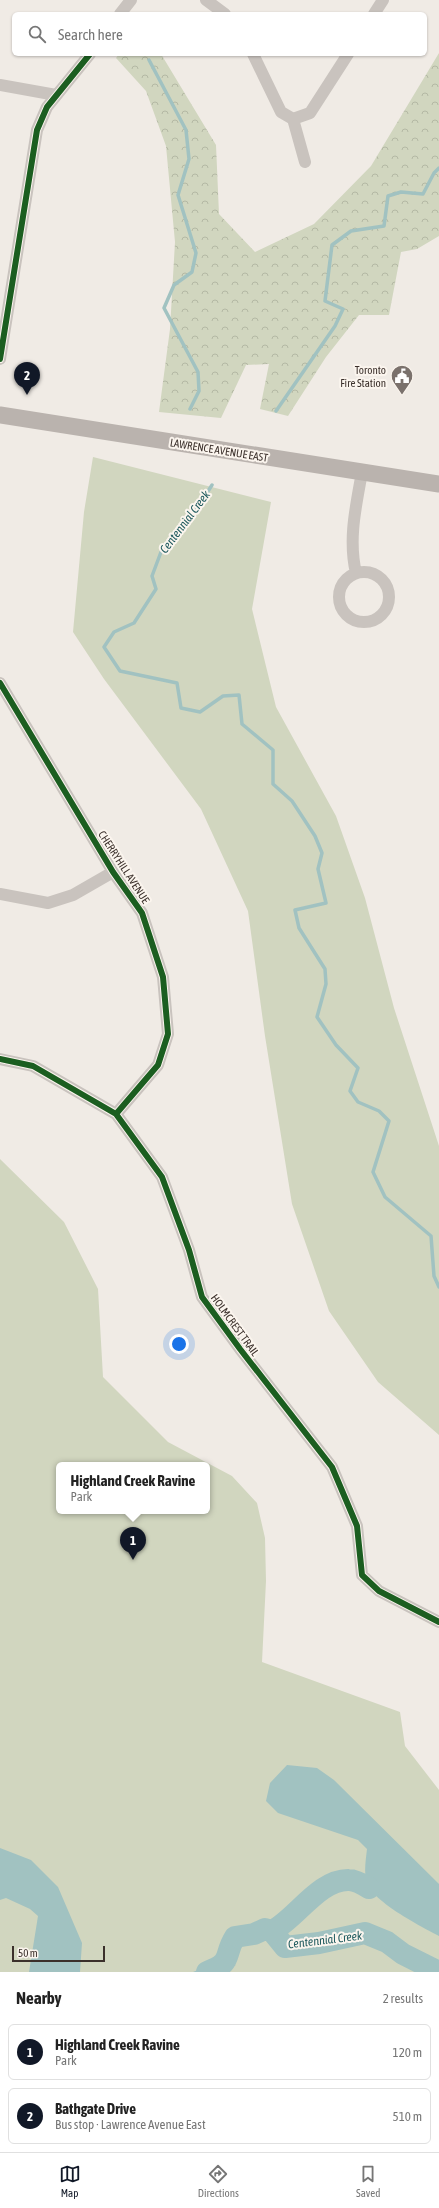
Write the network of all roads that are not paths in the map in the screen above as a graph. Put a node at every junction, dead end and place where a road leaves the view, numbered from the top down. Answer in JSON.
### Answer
{"nodes":[{"id":1,"x":131,"y":0,"type":"edge"},
{"id":2,"x":206,"y":0,"type":"edge"},
{"id":3,"x":383,"y":0,"type":"edge"},
{"id":4,"x":122,"y":12,"type":"edge"},
{"id":5,"x":222,"y":12,"type":"edge"},
{"id":6,"x":375,"y":12,"type":"edge"},
{"id":7,"x":88,"y":56,"type":"edge"},
{"id":8,"x":254,"y":56,"type":"edge"},
{"id":9,"x":347,"y":56,"type":"edge"},
{"id":10,"x":0,"y":85,"type":"edge"},
{"id":11,"x":56,"y":94,"type":"junction"},
{"id":12,"x":293,"y":119,"type":"junction"},
{"id":13,"x":305,"y":162,"type":"dead end"},
{"id":14,"x":0,"y":359,"type":"edge"},
{"id":15,"x":0,"y":415,"type":"edge"},
{"id":16,"x":362,"y":472,"type":"junction"},
{"id":17,"x":439,"y":484,"type":"edge"},
{"id":18,"x":356,"y":573,"type":"junction"},
{"id":19,"x":0,"y":683,"type":"edge"},
{"id":20,"x":113,"y":872,"type":"junction"},
{"id":21,"x":0,"y":894,"type":"edge"},
{"id":22,"x":0,"y":1059,"type":"edge"},
{"id":23,"x":116,"y":1114,"type":"junction"},
{"id":24,"x":439,"y":1622,"type":"edge"}],
"edges":[{"from":1,"to":4,"type":"street"},
{"from":2,"to":5,"type":"street"},
{"from":3,"to":6,"type":"street"},
{"from":7,"to":11,"type":"street"},
{"from":8,"to":12,"type":"street"},
{"from":9,"to":12,"type":"street"},
{"from":10,"to":11,"type":"street"},
{"from":11,"to":14,"type":"street"},
{"from":12,"to":13,"type":"street"},
{"from":15,"to":16,"type":"main road","name":"LAWRENCE AVENUE EAST"},
{"from":16,"to":17,"type":"main road","name":"LAWRENCE AVENUE EAST"},
{"from":16,"to":18,"type":"street"},
{"from":18,"to":18,"type":"street"},
{"from":19,"to":20,"type":"street","name":"CHERRYHILL AVENUE"},
{"from":20,"to":21,"type":"street"},
{"from":20,"to":23,"type":"street","name":"CHERRYHILL AVENUE"},
{"from":22,"to":23,"type":"street","name":"HOLMCREST TRAIL"},
{"from":23,"to":24,"type":"street","name":"HOLMCREST TRAIL"}]}
